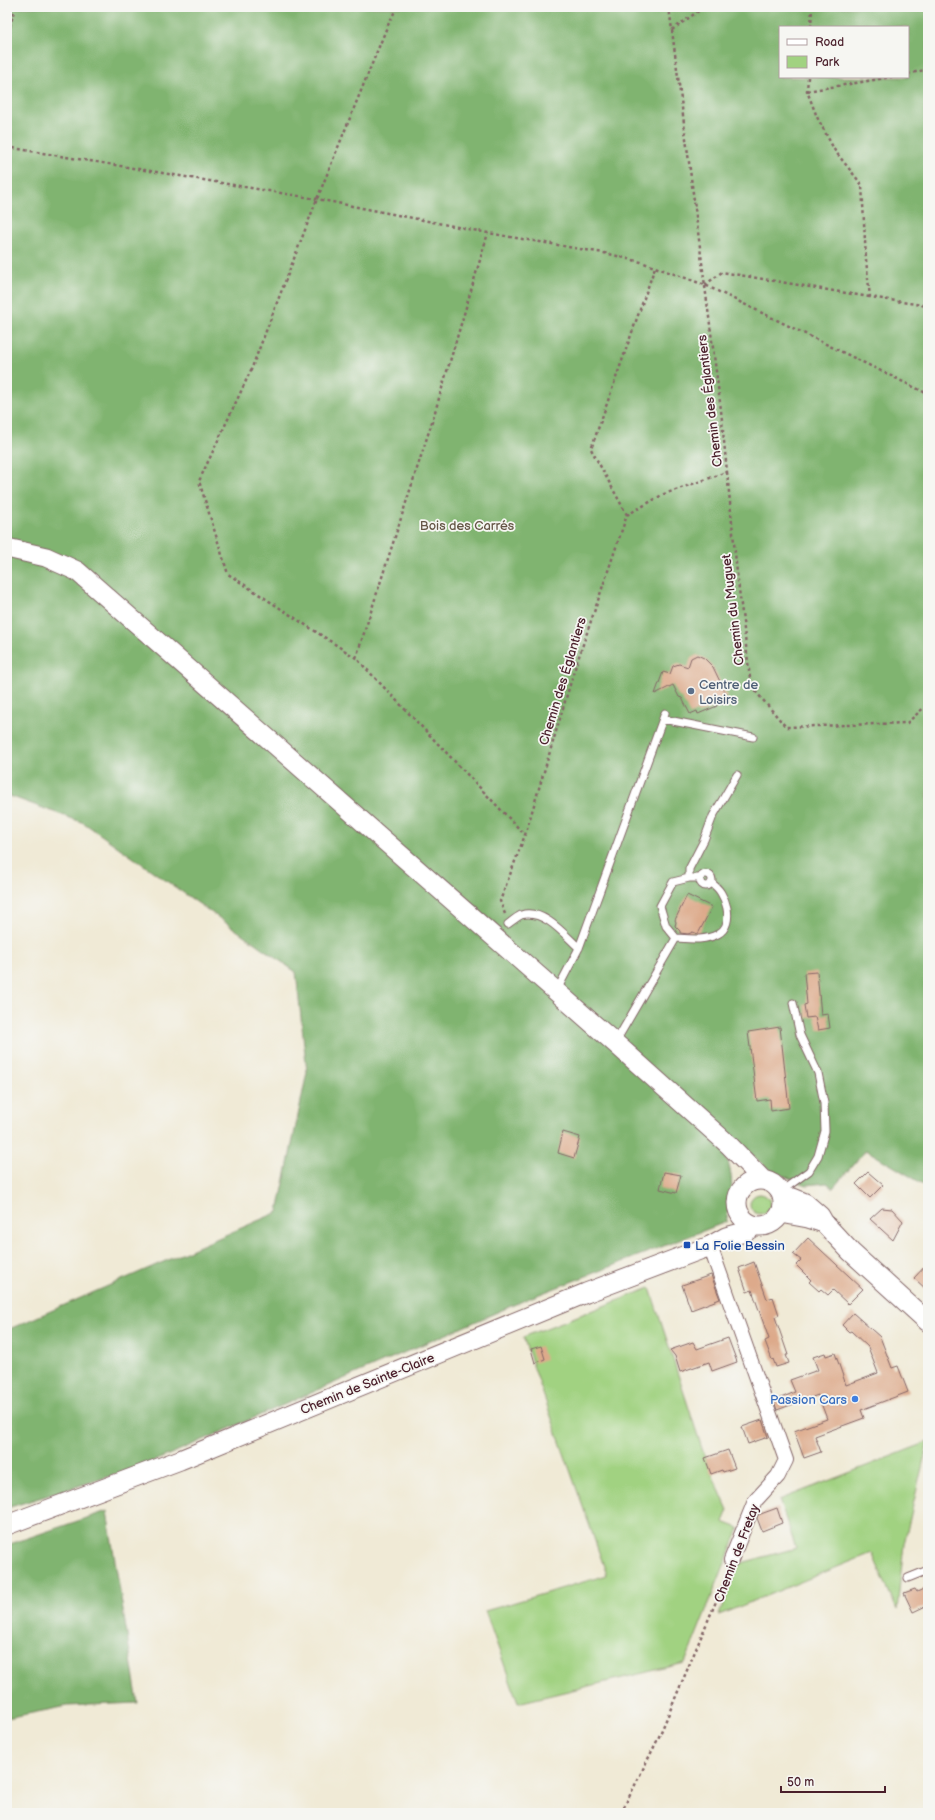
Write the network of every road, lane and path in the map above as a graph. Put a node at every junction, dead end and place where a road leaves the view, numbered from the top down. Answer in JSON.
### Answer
{"nodes":[{"id":1,"x":16,"y":7,"type":"edge"},
{"id":2,"x":397,"y":7,"type":"edge"},
{"id":3,"x":669,"y":7,"type":"edge"},
{"id":4,"x":704,"y":7,"type":"edge"},
{"id":5,"x":812,"y":7,"type":"edge"},
{"id":6,"x":811,"y":26,"type":"edge"},
{"id":7,"x":672,"y":30,"type":"junction"},
{"id":8,"x":7,"y":38,"type":"edge"},
{"id":9,"x":928,"y":69,"type":"edge"},
{"id":10,"x":909,"y":74,"type":"edge"},
{"id":11,"x":808,"y":78,"type":"edge"},
{"id":12,"x":886,"y":78,"type":"edge"},
{"id":13,"x":807,"y":91,"type":"junction"},
{"id":14,"x":7,"y":147,"type":"edge"},
{"id":15,"x":317,"y":199,"type":"junction"},
{"id":16,"x":488,"y":233,"type":"junction"},
{"id":17,"x":655,"y":267,"type":"junction"},
{"id":18,"x":705,"y":285,"type":"junction"},
{"id":19,"x":870,"y":297,"type":"junction"},
{"id":20,"x":928,"y":306,"type":"edge"},
{"id":21,"x":928,"y":394,"type":"edge"},
{"id":22,"x":727,"y":472,"type":"junction"},
{"id":23,"x":627,"y":515,"type":"junction"},
{"id":24,"x":7,"y":548,"type":"edge"},
{"id":25,"x":356,"y":658,"type":"junction"},
{"id":26,"x":928,"y":704,"type":"edge"},
{"id":27,"x":752,"y":737,"type":"dead end"},
{"id":28,"x":736,"y":775,"type":"dead end"},
{"id":29,"x":525,"y":835,"type":"junction"},
{"id":30,"x":689,"y":878,"type":"junction"},
{"id":31,"x":508,"y":924,"type":"joint"},
{"id":32,"x":676,"y":938,"type":"junction"},
{"id":33,"x":579,"y":948,"type":"junction"},
{"id":34,"x":556,"y":992,"type":"junction"},
{"id":35,"x":794,"y":1003,"type":"dead end"},
{"id":36,"x":615,"y":1043,"type":"junction"},
{"id":37,"x":729,"y":1145,"type":"junction"},
{"id":38,"x":762,"y":1180,"type":"junction"},
{"id":39,"x":738,"y":1199,"type":"junction"},
{"id":40,"x":781,"y":1201,"type":"junction"},
{"id":41,"x":754,"y":1226,"type":"junction"},
{"id":42,"x":718,"y":1242,"type":"junction"},
{"id":43,"x":928,"y":1322,"type":"edge"},
{"id":44,"x":7,"y":1525,"type":"edge"},
{"id":45,"x":731,"y":1560,"type":"joint"},
{"id":46,"x":928,"y":1570,"type":"edge"},
{"id":47,"x":908,"y":1578,"type":"dead end"},
{"id":48,"x":621,"y":1813,"type":"edge"}],
"edges":[{"from":1,"to":8,"type":"path"},
{"from":2,"to":15,"type":"path"},
{"from":3,"to":7,"type":"path","name":"Chemin des Églantiers"},
{"from":4,"to":7,"type":"path"},
{"from":5,"to":6,"type":"path"},
{"from":7,"to":18,"type":"path","name":"Chemin des Églantiers"},
{"from":9,"to":10,"type":"path"},
{"from":11,"to":13,"type":"path"},
{"from":12,"to":13,"type":"path"},
{"from":13,"to":19,"type":"path"},
{"from":14,"to":15,"type":"path"},
{"from":15,"to":16,"type":"path"},
{"from":15,"to":25,"type":"path"},
{"from":16,"to":17,"type":"path"},
{"from":16,"to":25,"type":"path"},
{"from":17,"to":18,"type":"path"},
{"from":17,"to":23,"type":"path"},
{"from":18,"to":19,"type":"path"},
{"from":18,"to":21,"type":"path"},
{"from":18,"to":22,"type":"path","name":"Chemin des Églantiers"},
{"from":19,"to":20,"type":"path"},
{"from":22,"to":23,"type":"path","name":"Chemin des Églantiers"},
{"from":22,"to":26,"type":"path","name":"Chemin du Muguet"},
{"from":23,"to":29,"type":"path","name":"Chemin des Églantiers"},
{"from":24,"to":34,"type":"main road"},
{"from":25,"to":29,"type":"path"},
{"from":27,"to":33,"type":"lane"},
{"from":28,"to":30,"type":"lane"},
{"from":29,"to":31,"type":"path","name":"Chemin des Églantiers"},
{"from":30,"to":32,"type":"lane"},
{"from":30,"to":32,"type":"lane"},
{"from":31,"to":33,"type":"lane"},
{"from":32,"to":36,"type":"lane"},
{"from":33,"to":34,"type":"lane"},
{"from":34,"to":36,"type":"main road"},
{"from":35,"to":40,"type":"lane"},
{"from":36,"to":37,"type":"main road"},
{"from":37,"to":38,"type":"main road"},
{"from":37,"to":39,"type":"main road"},
{"from":38,"to":39,"type":"main road"},
{"from":38,"to":40,"type":"main road"},
{"from":39,"to":41,"type":"main road"},
{"from":39,"to":42,"type":"main road"},
{"from":40,"to":41,"type":"main road"},
{"from":40,"to":43,"type":"main road"},
{"from":41,"to":42,"type":"main road","name":"Chemin de Sainte-Claire"},
{"from":42,"to":44,"type":"main road","name":"Chemin de Sainte-Claire"},
{"from":42,"to":45,"type":"street","name":"Chemin de Fretay"},
{"from":45,"to":48,"type":"path","name":"Chemin de Fretay"},
{"from":46,"to":47,"type":"lane"}]}
